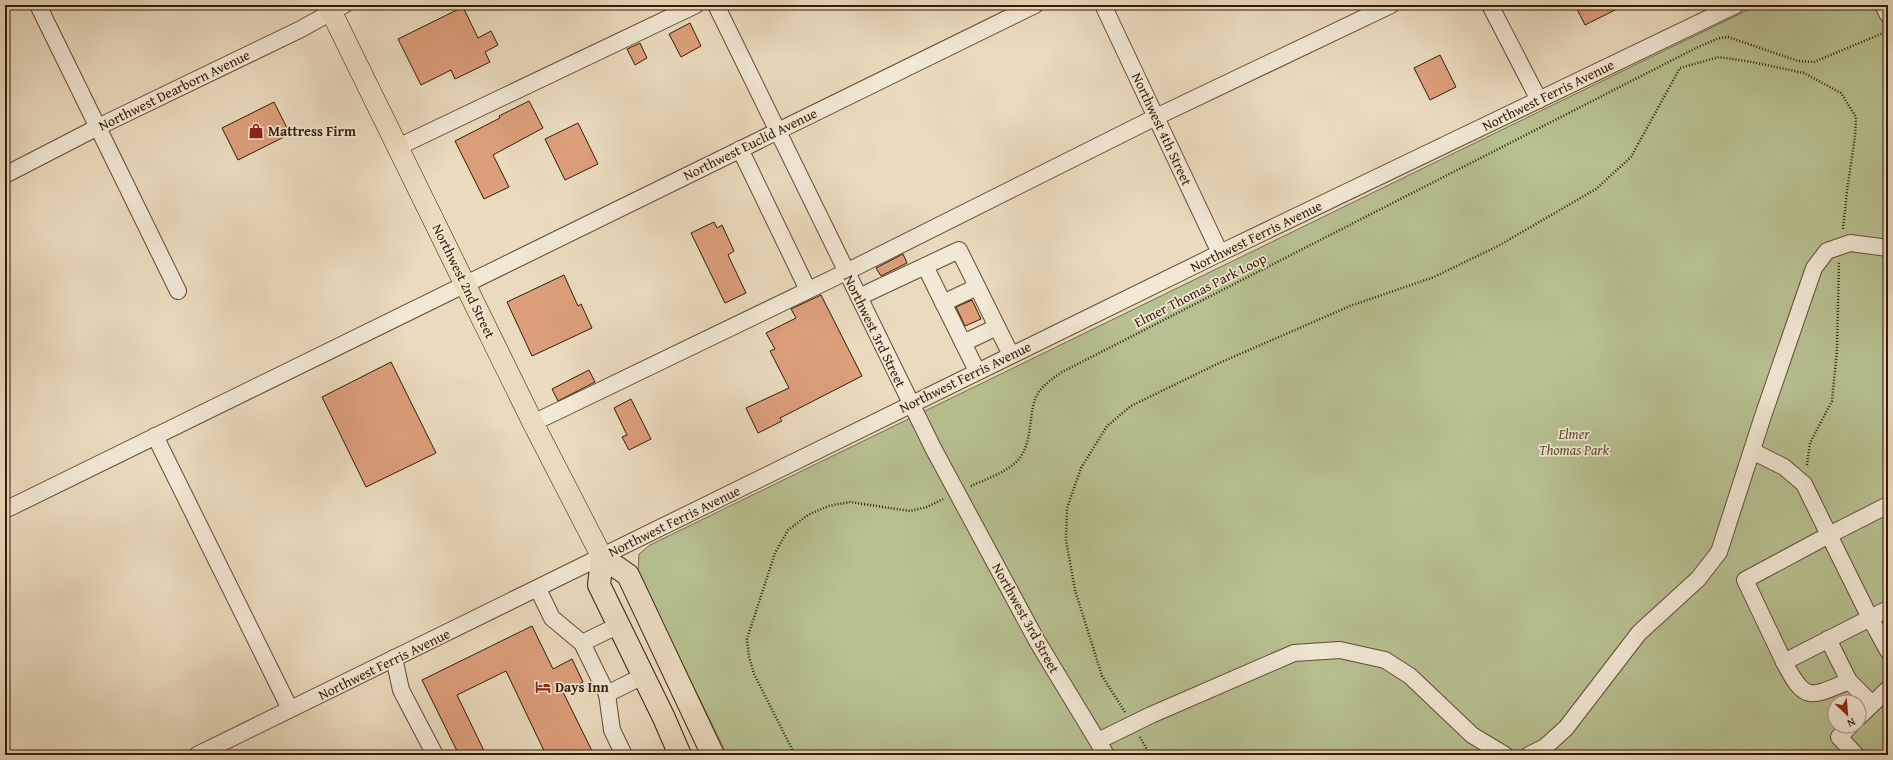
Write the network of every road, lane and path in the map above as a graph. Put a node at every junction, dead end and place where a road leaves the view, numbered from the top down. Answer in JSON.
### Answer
{"nodes":[{"id":1,"x":38,"y":5,"type":"edge"},
{"id":2,"x":696,"y":5,"type":"edge"},
{"id":3,"x":716,"y":5,"type":"edge"},
{"id":4,"x":1036,"y":5,"type":"edge"},
{"id":5,"x":1103,"y":5,"type":"edge"},
{"id":6,"x":1391,"y":5,"type":"edge"},
{"id":7,"x":1490,"y":5,"type":"edge"},
{"id":8,"x":1736,"y":5,"type":"edge"},
{"id":9,"x":334,"y":7,"type":"edge"},
{"id":10,"x":1888,"y":30,"type":"edge"},
{"id":11,"x":1804,"y":73,"type":"dead end"},
{"id":12,"x":1539,"y":100,"type":"junction"},
{"id":13,"x":1156,"y":117,"type":"junction"},
{"id":14,"x":98,"y":127,"type":"junction"},
{"id":15,"x":778,"y":131,"type":"junction"},
{"id":16,"x":398,"y":147,"type":"junction"},
{"id":17,"x":740,"y":149,"type":"junction"},
{"id":18,"x":5,"y":175,"type":"edge"},
{"id":19,"x":1888,"y":248,"type":"edge"},
{"id":20,"x":1220,"y":253,"type":"junction"},
{"id":21,"x":925,"y":266,"type":"junction"},
{"id":22,"x":846,"y":272,"type":"junction"},
{"id":23,"x":465,"y":283,"type":"junction"},
{"id":24,"x":977,"y":287,"type":"junction"},
{"id":25,"x":808,"y":290,"type":"junction"},
{"id":26,"x":178,"y":291,"type":"dead end"},
{"id":27,"x":858,"y":297,"type":"junction"},
{"id":28,"x":943,"y":303,"type":"junction"},
{"id":29,"x":997,"y":327,"type":"junction"},
{"id":30,"x":963,"y":343,"type":"junction"},
{"id":31,"x":1011,"y":355,"type":"junction"},
{"id":32,"x":977,"y":371,"type":"junction"},
{"id":33,"x":911,"y":404,"type":"junction"},
{"id":34,"x":533,"y":423,"type":"junction"},
{"id":35,"x":155,"y":436,"type":"junction"},
{"id":36,"x":1752,"y":450,"type":"junction"},
{"id":37,"x":957,"y":493,"type":"junction"},
{"id":38,"x":1888,"y":505,"type":"edge"},
{"id":39,"x":5,"y":510,"type":"edge"},
{"id":40,"x":1829,"y":535,"type":"junction"},
{"id":41,"x":602,"y":557,"type":"junction"},
{"id":42,"x":538,"y":589,"type":"junction"},
{"id":43,"x":1888,"y":609,"type":"edge"},
{"id":44,"x":1870,"y":618,"type":"junction"},
{"id":45,"x":619,"y":625,"type":"junction"},
{"id":46,"x":1828,"y":639,"type":"junction"},
{"id":47,"x":582,"y":643,"type":"junction"},
{"id":48,"x":1888,"y":651,"type":"edge"},
{"id":49,"x":394,"y":658,"type":"junction"},
{"id":50,"x":1784,"y":662,"type":"junction"},
{"id":51,"x":643,"y":676,"type":"junction"},
{"id":52,"x":1849,"y":681,"type":"junction"},
{"id":53,"x":1888,"y":689,"type":"edge"},
{"id":54,"x":607,"y":694,"type":"junction"},
{"id":55,"x":1872,"y":704,"type":"junction"},
{"id":56,"x":290,"y":709,"type":"junction"},
{"id":57,"x":1867,"y":709,"type":"edge"},
{"id":58,"x":1133,"y":724,"type":"junction"},
{"id":59,"x":1842,"y":734,"type":"edge"},
{"id":60,"x":1098,"y":741,"type":"junction"},
{"id":61,"x":197,"y":755,"type":"edge"},
{"id":62,"x":435,"y":755,"type":"edge"},
{"id":63,"x":624,"y":755,"type":"edge"},
{"id":64,"x":680,"y":755,"type":"edge"},
{"id":65,"x":713,"y":755,"type":"edge"},
{"id":66,"x":795,"y":755,"type":"edge"},
{"id":67,"x":1106,"y":755,"type":"edge"},
{"id":68,"x":1150,"y":755,"type":"edge"},
{"id":69,"x":1505,"y":755,"type":"edge"},
{"id":70,"x":1529,"y":755,"type":"edge"},
{"id":71,"x":1856,"y":755,"type":"edge"}],
"edges":[{"from":1,"to":14,"type":"street"},
{"from":2,"to":16,"type":"street"},
{"from":3,"to":15,"type":"street","name":"Northwest 3rd Street"},
{"from":4,"to":15,"type":"street","name":"Northwest Euclid Avenue"},
{"from":5,"to":13,"type":"street","name":"Northwest 4th Street"},
{"from":6,"to":13,"type":"street"},
{"from":7,"to":12,"type":"street"},
{"from":8,"to":12,"type":"street","name":"Northwest Ferris Avenue"},
{"from":9,"to":14,"type":"street","name":"Northwest Dearborn Avenue"},
{"from":9,"to":16,"type":"main road","name":"Northwest 2nd Street"},
{"from":10,"to":37,"type":"path","name":"Elmer Thomas Park Loop"},
{"from":11,"to":58,"type":"path"},
{"from":12,"to":20,"type":"street","name":"Northwest Ferris Avenue"},
{"from":13,"to":20,"type":"street","name":"Northwest 4th Street"},
{"from":13,"to":22,"type":"street"},
{"from":14,"to":18,"type":"street","name":"Northwest Dearborn Avenue"},
{"from":14,"to":26,"type":"street"},
{"from":15,"to":17,"type":"street","name":"Northwest Euclid Avenue"},
{"from":15,"to":22,"type":"street","name":"Northwest 3rd Street"},
{"from":16,"to":23,"type":"main road","name":"Northwest 2nd Street"},
{"from":17,"to":23,"type":"street","name":"Northwest Euclid Avenue"},
{"from":17,"to":25,"type":"street"},
{"from":19,"to":36,"type":"street"},
{"from":20,"to":31,"type":"street","name":"Northwest Ferris Avenue"},
{"from":21,"to":24,"type":"street"},
{"from":21,"to":27,"type":"street"},
{"from":21,"to":28,"type":"street"},
{"from":22,"to":25,"type":"street"},
{"from":22,"to":27,"type":"street","name":"Northwest 3rd Street"},
{"from":23,"to":34,"type":"main road","name":"Northwest 2nd Street"},
{"from":23,"to":35,"type":"street","name":"Northwest Euclid Avenue"},
{"from":24,"to":28,"type":"street"},
{"from":24,"to":29,"type":"street"},
{"from":25,"to":34,"type":"street"},
{"from":27,"to":33,"type":"street","name":"Northwest 3rd Street"},
{"from":28,"to":30,"type":"street"},
{"from":29,"to":30,"type":"street"},
{"from":29,"to":31,"type":"street"},
{"from":30,"to":32,"type":"street"},
{"from":31,"to":32,"type":"street","name":"Northwest Ferris Avenue"},
{"from":32,"to":33,"type":"street","name":"Northwest Ferris Avenue"},
{"from":33,"to":37,"type":"street","name":"Northwest 3rd Street"},
{"from":33,"to":41,"type":"street","name":"Northwest Ferris Avenue"},
{"from":34,"to":41,"type":"main road","name":"Northwest 2nd Street"},
{"from":35,"to":39,"type":"street","name":"Northwest Euclid Avenue"},
{"from":35,"to":56,"type":"street"},
{"from":36,"to":40,"type":"street"},
{"from":36,"to":70,"type":"street"},
{"from":37,"to":60,"type":"street","name":"Northwest 3rd Street"},
{"from":37,"to":66,"type":"path","name":"Elmer Thomas Park Loop"},
{"from":38,"to":40,"type":"street"},
{"from":40,"to":44,"type":"street"},
{"from":40,"to":50,"type":"street"},
{"from":41,"to":42,"type":"street","name":"Northwest Ferris Avenue"},
{"from":41,"to":45,"type":"highway"},
{"from":41,"to":65,"type":"highway"},
{"from":42,"to":47,"type":"street"},
{"from":42,"to":49,"type":"street","name":"Northwest Ferris Avenue"},
{"from":43,"to":44,"type":"street"},
{"from":44,"to":46,"type":"street"},
{"from":44,"to":48,"type":"street"},
{"from":45,"to":47,"type":"street"},
{"from":45,"to":51,"type":"highway"},
{"from":46,"to":50,"type":"street"},
{"from":46,"to":52,"type":"street"},
{"from":47,"to":54,"type":"street"},
{"from":49,"to":56,"type":"street","name":"Northwest Ferris Avenue"},
{"from":49,"to":62,"type":"street"},
{"from":50,"to":52,"type":"street"},
{"from":51,"to":54,"type":"street"},
{"from":51,"to":64,"type":"highway"},
{"from":52,"to":55,"type":"street"},
{"from":53,"to":55,"type":"street"},
{"from":54,"to":63,"type":"street"},
{"from":55,"to":57,"type":"street"},
{"from":56,"to":61,"type":"street","name":"Northwest Ferris Avenue"},
{"from":58,"to":60,"type":"street"},
{"from":58,"to":68,"type":"path"},
{"from":58,"to":69,"type":"street"},
{"from":59,"to":71,"type":"street"},
{"from":60,"to":67,"type":"street","name":"Northwest 3rd Street"}]}
